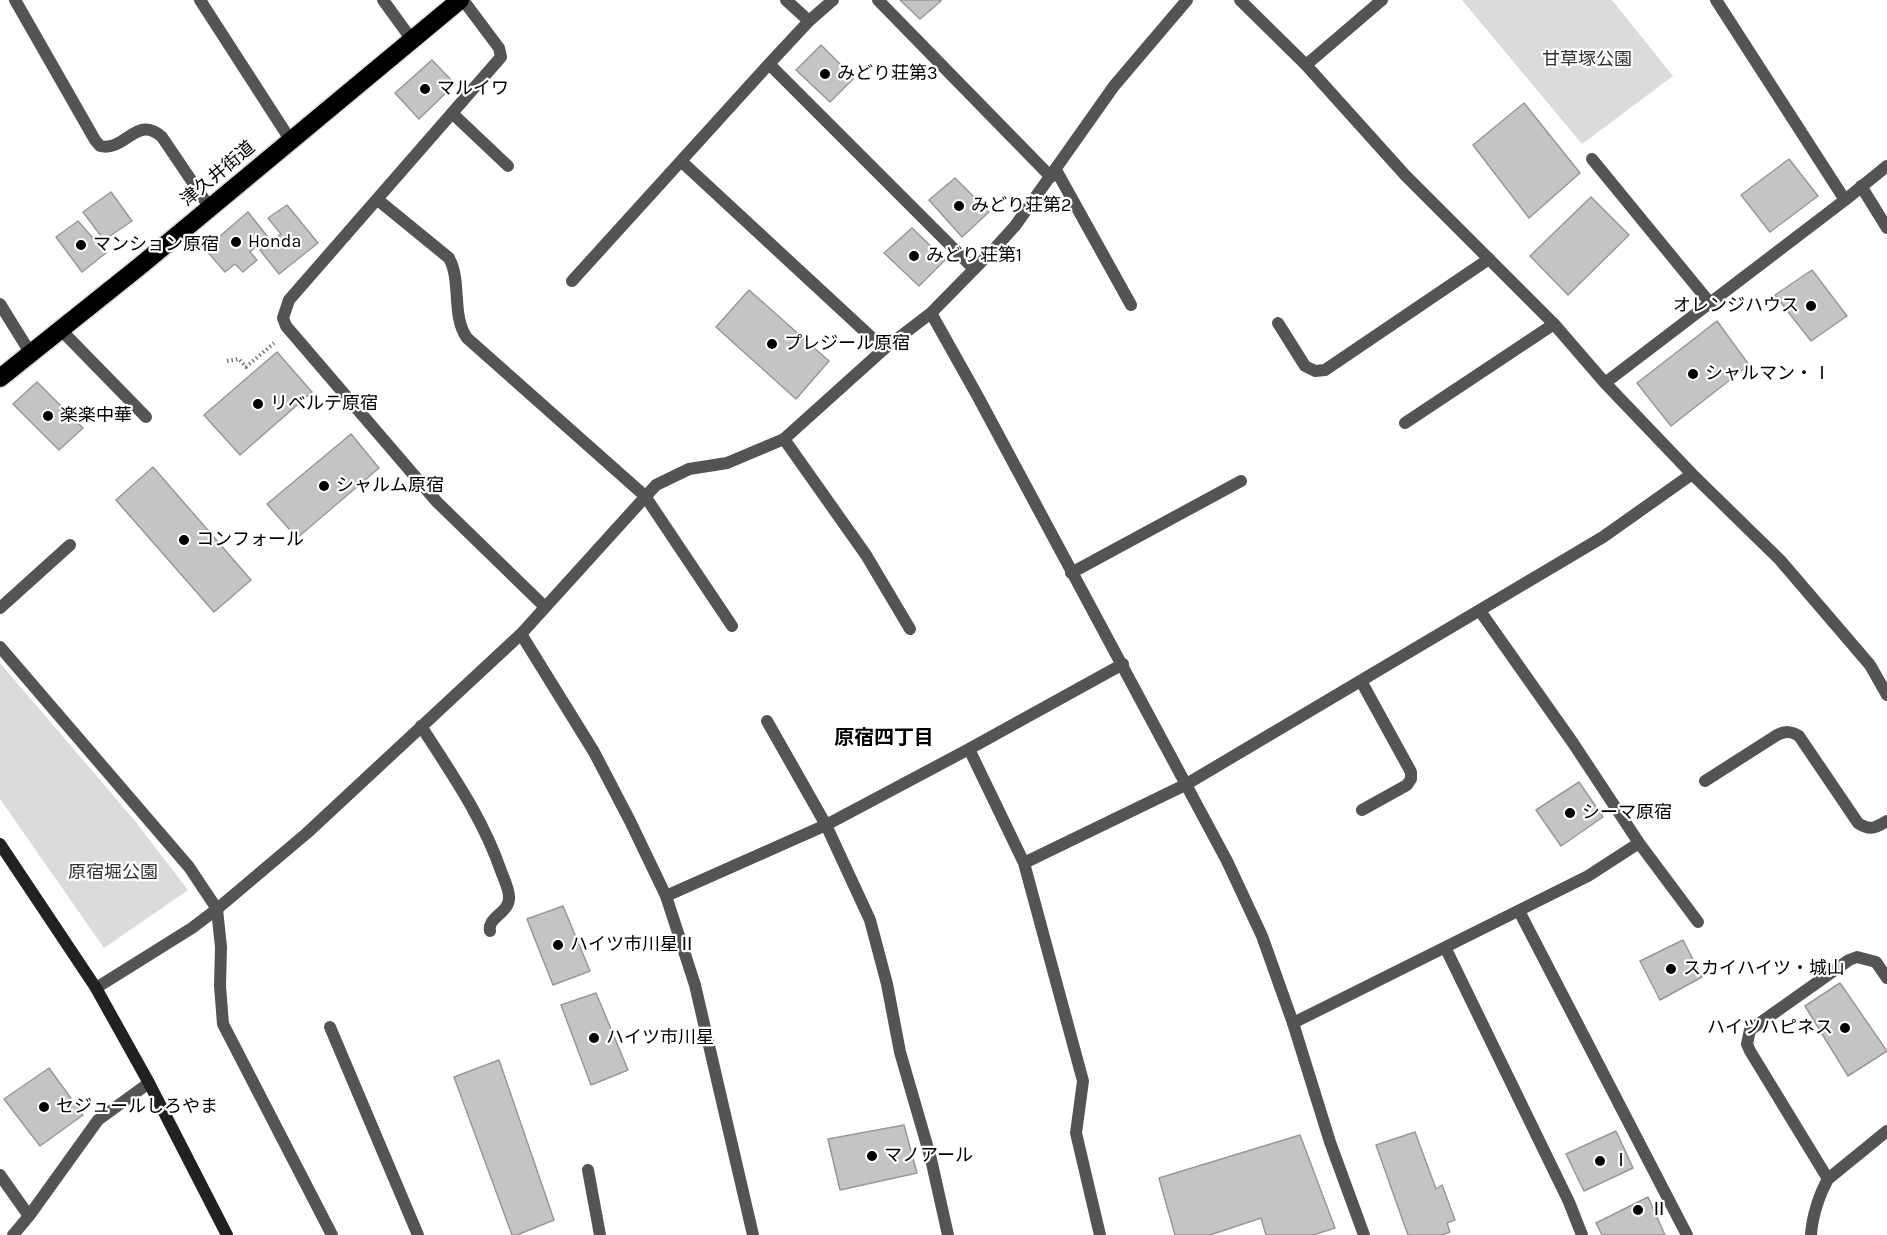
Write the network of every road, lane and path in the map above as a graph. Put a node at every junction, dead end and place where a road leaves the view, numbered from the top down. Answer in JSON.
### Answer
{"nodes":[{"id":1,"x":15,"y":0,"type":"edge"},
{"id":2,"x":200,"y":0,"type":"edge"},
{"id":3,"x":383,"y":0,"type":"edge"},
{"id":4,"x":461,"y":0,"type":"edge"},
{"id":5,"x":786,"y":0,"type":"edge"},
{"id":6,"x":833,"y":0,"type":"edge"},
{"id":7,"x":878,"y":0,"type":"edge"},
{"id":8,"x":1187,"y":0,"type":"edge"},
{"id":9,"x":1240,"y":0,"type":"edge"},
{"id":10,"x":1382,"y":0,"type":"edge"},
{"id":11,"x":1716,"y":0,"type":"edge"},
{"id":12,"x":809,"y":21,"type":"junction"},
{"id":13,"x":412,"y":40,"type":"junction"},
{"id":14,"x":769,"y":64,"type":"junction"},
{"id":15,"x":1306,"y":65,"type":"junction"},
{"id":16,"x":453,"y":114,"type":"junction"},
{"id":17,"x":291,"y":141,"type":"junction"},
{"id":18,"x":1592,"y":159,"type":"dead end"},
{"id":19,"x":681,"y":161,"type":"junction"},
{"id":20,"x":508,"y":166,"type":"dead end"},
{"id":21,"x":1887,"y":166,"type":"edge"},
{"id":22,"x":1054,"y":173,"type":"junction"},
{"id":23,"x":1861,"y":186,"type":"junction"},
{"id":24,"x":378,"y":200,"type":"junction"},
{"id":25,"x":1845,"y":200,"type":"junction"},
{"id":26,"x":210,"y":208,"type":"junction"},
{"id":27,"x":1887,"y":228,"type":"edge"},
{"id":28,"x":1489,"y":259,"type":"junction"},
{"id":29,"x":974,"y":269,"type":"junction"},
{"id":30,"x":572,"y":281,"type":"dead end"},
{"id":31,"x":1710,"y":303,"type":"junction"},
{"id":32,"x":0,"y":304,"type":"edge"},
{"id":33,"x":1131,"y":304,"type":"dead end"},
{"id":34,"x":931,"y":313,"type":"junction"},
{"id":35,"x":1278,"y":323,"type":"dead end"},
{"id":36,"x":1554,"y":324,"type":"junction"},
{"id":37,"x":61,"y":330,"type":"junction"},
{"id":38,"x":290,"y":330,"type":"junction"},
{"id":39,"x":884,"y":349,"type":"junction"},
{"id":40,"x":31,"y":354,"type":"junction"},
{"id":41,"x":227,"y":361,"type":"dead end"},
{"id":42,"x":0,"y":378,"type":"edge"},
{"id":43,"x":1605,"y":383,"type":"junction"},
{"id":44,"x":146,"y":417,"type":"dead end"},
{"id":45,"x":1405,"y":423,"type":"dead end"},
{"id":46,"x":784,"y":439,"type":"junction"},
{"id":47,"x":1692,"y":474,"type":"junction"},
{"id":48,"x":1241,"y":481,"type":"dead end"},
{"id":49,"x":645,"y":496,"type":"junction"},
{"id":50,"x":70,"y":545,"type":"dead end"},
{"id":51,"x":1071,"y":573,"type":"junction"},
{"id":52,"x":545,"y":607,"type":"junction"},
{"id":53,"x":0,"y":608,"type":"edge"},
{"id":54,"x":1480,"y":611,"type":"junction"},
{"id":55,"x":732,"y":626,"type":"dead end"},
{"id":56,"x":910,"y":629,"type":"dead end"},
{"id":57,"x":521,"y":634,"type":"junction"},
{"id":58,"x":0,"y":647,"type":"edge"},
{"id":59,"x":1122,"y":664,"type":"junction"},
{"id":60,"x":1361,"y":681,"type":"junction"},
{"id":61,"x":1887,"y":696,"type":"edge"},
{"id":62,"x":767,"y":721,"type":"dead end"},
{"id":63,"x":421,"y":726,"type":"junction"},
{"id":64,"x":969,"y":748,"type":"junction"},
{"id":65,"x":1705,"y":781,"type":"dead end"},
{"id":66,"x":1185,"y":785,"type":"junction"},
{"id":67,"x":1362,"y":810,"type":"dead end"},
{"id":68,"x":1887,"y":821,"type":"edge"},
{"id":69,"x":826,"y":825,"type":"junction"},
{"id":70,"x":1639,"y":843,"type":"junction"},
{"id":71,"x":0,"y":844,"type":"edge"},
{"id":72,"x":1024,"y":863,"type":"junction"},
{"id":73,"x":666,"y":896,"type":"junction"},
{"id":74,"x":218,"y":909,"type":"junction"},
{"id":75,"x":1519,"y":911,"type":"junction"},
{"id":76,"x":1698,"y":922,"type":"dead end"},
{"id":77,"x":490,"y":931,"type":"dead end"},
{"id":78,"x":1446,"y":949,"type":"junction"},
{"id":79,"x":1887,"y":978,"type":"edge"},
{"id":80,"x":96,"y":988,"type":"junction"},
{"id":81,"x":1293,"y":1023,"type":"junction"},
{"id":82,"x":330,"y":1027,"type":"dead end"},
{"id":83,"x":149,"y":1083,"type":"junction"},
{"id":84,"x":1887,"y":1131,"type":"edge"},
{"id":85,"x":588,"y":1170,"type":"dead end"},
{"id":86,"x":0,"y":1175,"type":"edge"},
{"id":87,"x":1828,"y":1179,"type":"junction"},
{"id":88,"x":29,"y":1216,"type":"junction"},
{"id":89,"x":12,"y":1235,"type":"edge"},
{"id":90,"x":226,"y":1235,"type":"edge"},
{"id":91,"x":332,"y":1235,"type":"edge"},
{"id":92,"x":418,"y":1235,"type":"edge"},
{"id":93,"x":600,"y":1235,"type":"edge"},
{"id":94,"x":753,"y":1235,"type":"edge"},
{"id":95,"x":948,"y":1235,"type":"edge"},
{"id":96,"x":1100,"y":1235,"type":"edge"},
{"id":97,"x":1364,"y":1235,"type":"edge"},
{"id":98,"x":1582,"y":1235,"type":"edge"},
{"id":99,"x":1688,"y":1235,"type":"edge"},
{"id":100,"x":1811,"y":1235,"type":"edge"}],
"edges":[{"from":1,"to":26,"type":"street"},
{"from":2,"to":17,"type":"street"},
{"from":3,"to":13,"type":"street"},
{"from":4,"to":13,"type":"highway","name":"津久井街道"},
{"from":4,"to":16,"type":"street"},
{"from":5,"to":12,"type":"street"},
{"from":6,"to":12,"type":"street"},
{"from":7,"to":22,"type":"street"},
{"from":8,"to":22,"type":"street"},
{"from":9,"to":15,"type":"street"},
{"from":10,"to":15,"type":"street"},
{"from":11,"to":25,"type":"street"},
{"from":12,"to":14,"type":"street"},
{"from":13,"to":17,"type":"highway","name":"津久井街道"},
{"from":14,"to":19,"type":"street"},
{"from":14,"to":29,"type":"street"},
{"from":15,"to":28,"type":"street"},
{"from":16,"to":20,"type":"street"},
{"from":16,"to":24,"type":"street"},
{"from":17,"to":26,"type":"highway","name":"津久井街道"},
{"from":18,"to":31,"type":"street"},
{"from":19,"to":30,"type":"street"},
{"from":19,"to":39,"type":"street"},
{"from":21,"to":23,"type":"street"},
{"from":22,"to":29,"type":"street"},
{"from":22,"to":33,"type":"street"},
{"from":23,"to":25,"type":"street"},
{"from":23,"to":27,"type":"street"},
{"from":24,"to":38,"type":"street"},
{"from":24,"to":49,"type":"street"},
{"from":25,"to":31,"type":"street"},
{"from":26,"to":37,"type":"highway","name":"津久井街道"},
{"from":28,"to":35,"type":"street"},
{"from":28,"to":36,"type":"street"},
{"from":29,"to":34,"type":"street"},
{"from":31,"to":43,"type":"street"},
{"from":32,"to":40,"type":"street"},
{"from":34,"to":39,"type":"street"},
{"from":34,"to":51,"type":"street"},
{"from":36,"to":43,"type":"street"},
{"from":36,"to":45,"type":"street"},
{"from":37,"to":40,"type":"highway","name":"津久井街道"},
{"from":37,"to":44,"type":"street"},
{"from":38,"to":41,"type":"path"},
{"from":38,"to":52,"type":"street"},
{"from":39,"to":46,"type":"street"},
{"from":40,"to":42,"type":"highway","name":"津久井街道"},
{"from":43,"to":47,"type":"street"},
{"from":46,"to":49,"type":"street"},
{"from":46,"to":56,"type":"street"},
{"from":47,"to":54,"type":"street"},
{"from":47,"to":61,"type":"street"},
{"from":48,"to":51,"type":"street"},
{"from":49,"to":52,"type":"street"},
{"from":49,"to":55,"type":"street"},
{"from":50,"to":53,"type":"street"},
{"from":51,"to":59,"type":"street"},
{"from":52,"to":57,"type":"street"},
{"from":54,"to":60,"type":"street"},
{"from":54,"to":70,"type":"street"},
{"from":57,"to":63,"type":"street"},
{"from":57,"to":73,"type":"street"},
{"from":58,"to":74,"type":"street"},
{"from":59,"to":64,"type":"street"},
{"from":59,"to":66,"type":"street"},
{"from":60,"to":66,"type":"street"},
{"from":60,"to":67,"type":"street"},
{"from":62,"to":69,"type":"street"},
{"from":63,"to":74,"type":"street"},
{"from":63,"to":77,"type":"street"},
{"from":64,"to":69,"type":"street"},
{"from":64,"to":72,"type":"street"},
{"from":65,"to":68,"type":"street"},
{"from":66,"to":72,"type":"street"},
{"from":66,"to":81,"type":"street"},
{"from":69,"to":73,"type":"street"},
{"from":69,"to":95,"type":"street"},
{"from":70,"to":75,"type":"street"},
{"from":70,"to":76,"type":"street"},
{"from":71,"to":80,"type":"street"},
{"from":72,"to":96,"type":"street"},
{"from":73,"to":94,"type":"street"},
{"from":74,"to":80,"type":"street"},
{"from":74,"to":91,"type":"street"},
{"from":75,"to":78,"type":"street"},
{"from":75,"to":99,"type":"street"},
{"from":78,"to":81,"type":"street"},
{"from":78,"to":98,"type":"street"},
{"from":79,"to":87,"type":"street"},
{"from":80,"to":83,"type":"street"},
{"from":81,"to":97,"type":"street"},
{"from":82,"to":92,"type":"street"},
{"from":83,"to":88,"type":"street"},
{"from":83,"to":90,"type":"street"},
{"from":84,"to":87,"type":"street"},
{"from":85,"to":93,"type":"street"},
{"from":86,"to":88,"type":"street"},
{"from":87,"to":100,"type":"street"},
{"from":88,"to":89,"type":"street"}]}
